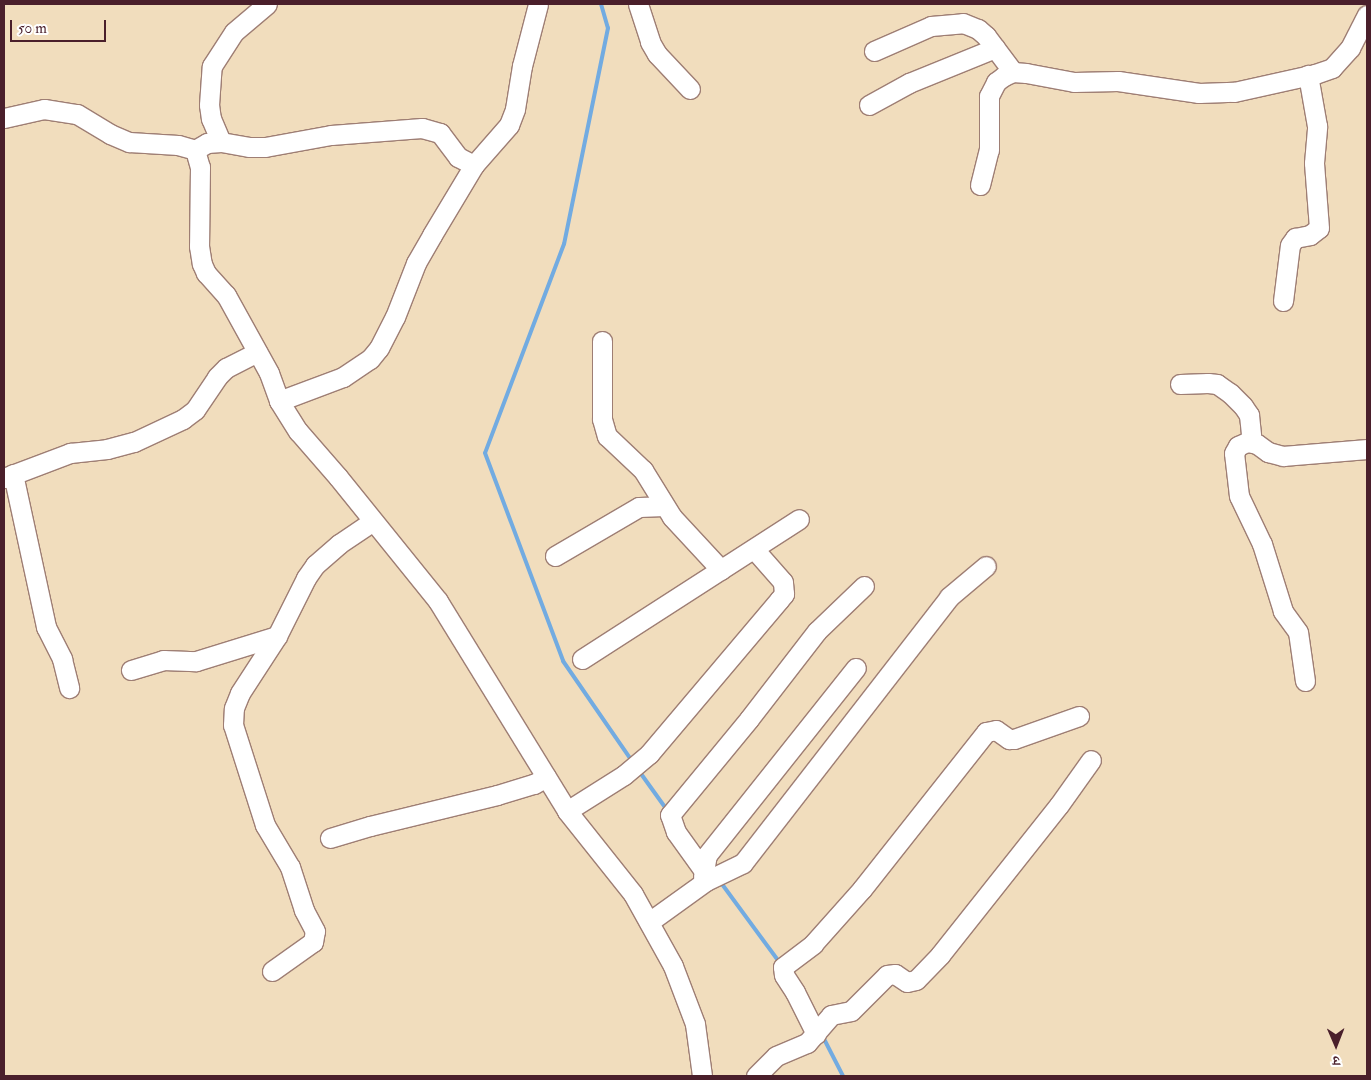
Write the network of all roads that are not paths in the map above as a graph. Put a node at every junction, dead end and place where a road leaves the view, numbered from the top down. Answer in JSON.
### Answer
{"nodes":[{"id":1,"x":267,"y":4,"type":"edge"},
{"id":2,"x":538,"y":4,"type":"edge"},
{"id":3,"x":638,"y":4,"type":"edge"},
{"id":4,"x":1367,"y":15,"type":"edge"},
{"id":5,"x":995,"y":48,"type":"junction"},
{"id":6,"x":874,"y":51,"type":"dead end"},
{"id":7,"x":1013,"y":72,"type":"junction"},
{"id":8,"x":1308,"y":76,"type":"junction"},
{"id":9,"x":690,"y":90,"type":"dead end"},
{"id":10,"x":870,"y":105,"type":"dead end"},
{"id":11,"x":4,"y":118,"type":"edge"},
{"id":12,"x":221,"y":142,"type":"junction"},
{"id":13,"x":195,"y":150,"type":"junction"},
{"id":14,"x":474,"y":164,"type":"junction"},
{"id":15,"x":980,"y":185,"type":"dead end"},
{"id":16,"x":1283,"y":301,"type":"dead end"},
{"id":17,"x":602,"y":341,"type":"dead end"},
{"id":18,"x":257,"y":352,"type":"junction"},
{"id":19,"x":1180,"y":384,"type":"dead end"},
{"id":20,"x":279,"y":401,"type":"junction"},
{"id":21,"x":1252,"y":442,"type":"junction"},
{"id":22,"x":1367,"y":449,"type":"edge"},
{"id":23,"x":9,"y":476,"type":"edge"},
{"id":24,"x":664,"y":506,"type":"junction"},
{"id":25,"x":799,"y":519,"type":"dead end"},
{"id":26,"x":373,"y":521,"type":"junction"},
{"id":27,"x":754,"y":549,"type":"junction"},
{"id":28,"x":555,"y":556,"type":"dead end"},
{"id":29,"x":986,"y":566,"type":"dead end"},
{"id":30,"x":721,"y":570,"type":"junction"},
{"id":31,"x":864,"y":586,"type":"dead end"},
{"id":32,"x":277,"y":636,"type":"junction"},
{"id":33,"x":582,"y":659,"type":"dead end"},
{"id":34,"x":856,"y":668,"type":"dead end"},
{"id":35,"x":131,"y":670,"type":"dead end"},
{"id":36,"x":1305,"y":681,"type":"dead end"},
{"id":37,"x":69,"y":688,"type":"dead end"},
{"id":38,"x":1079,"y":716,"type":"dead end"},
{"id":39,"x":1091,"y":760,"type":"dead end"},
{"id":40,"x":546,"y":777,"type":"junction"},
{"id":41,"x":566,"y":811,"type":"junction"},
{"id":42,"x":330,"y":838,"type":"dead end"},
{"id":43,"x":703,"y":877,"type":"junction"},
{"id":44,"x":649,"y":922,"type":"junction"},
{"id":45,"x":272,"y":971,"type":"dead end"},
{"id":46,"x":816,"y":1034,"type":"junction"},
{"id":47,"x":702,"y":1076,"type":"edge"},
{"id":48,"x":756,"y":1076,"type":"edge"}],
"edges":[{"from":1,"to":12,"type":"street"},
{"from":2,"to":14,"type":"street"},
{"from":3,"to":9,"type":"street"},
{"from":4,"to":8,"type":"street"},
{"from":5,"to":6,"type":"street"},
{"from":5,"to":7,"type":"street"},
{"from":5,"to":10,"type":"street"},
{"from":7,"to":8,"type":"street"},
{"from":7,"to":15,"type":"street"},
{"from":8,"to":16,"type":"street"},
{"from":11,"to":13,"type":"street"},
{"from":12,"to":13,"type":"street"},
{"from":12,"to":14,"type":"street"},
{"from":13,"to":18,"type":"street"},
{"from":14,"to":20,"type":"street"},
{"from":17,"to":24,"type":"street"},
{"from":18,"to":20,"type":"street"},
{"from":18,"to":23,"type":"street"},
{"from":19,"to":21,"type":"street"},
{"from":20,"to":26,"type":"street"},
{"from":21,"to":22,"type":"street"},
{"from":21,"to":36,"type":"street"},
{"from":23,"to":37,"type":"street"},
{"from":24,"to":28,"type":"street"},
{"from":24,"to":30,"type":"street"},
{"from":25,"to":27,"type":"street"},
{"from":26,"to":32,"type":"street"},
{"from":26,"to":40,"type":"street"},
{"from":27,"to":30,"type":"street"},
{"from":27,"to":41,"type":"street"},
{"from":29,"to":43,"type":"street"},
{"from":30,"to":33,"type":"street"},
{"from":31,"to":43,"type":"street"},
{"from":32,"to":35,"type":"street"},
{"from":32,"to":45,"type":"street"},
{"from":34,"to":43,"type":"street"},
{"from":38,"to":46,"type":"street"},
{"from":39,"to":46,"type":"street"},
{"from":40,"to":41,"type":"street"},
{"from":40,"to":42,"type":"street"},
{"from":41,"to":44,"type":"street"},
{"from":43,"to":44,"type":"street"},
{"from":44,"to":47,"type":"street"},
{"from":46,"to":48,"type":"street"}]}
